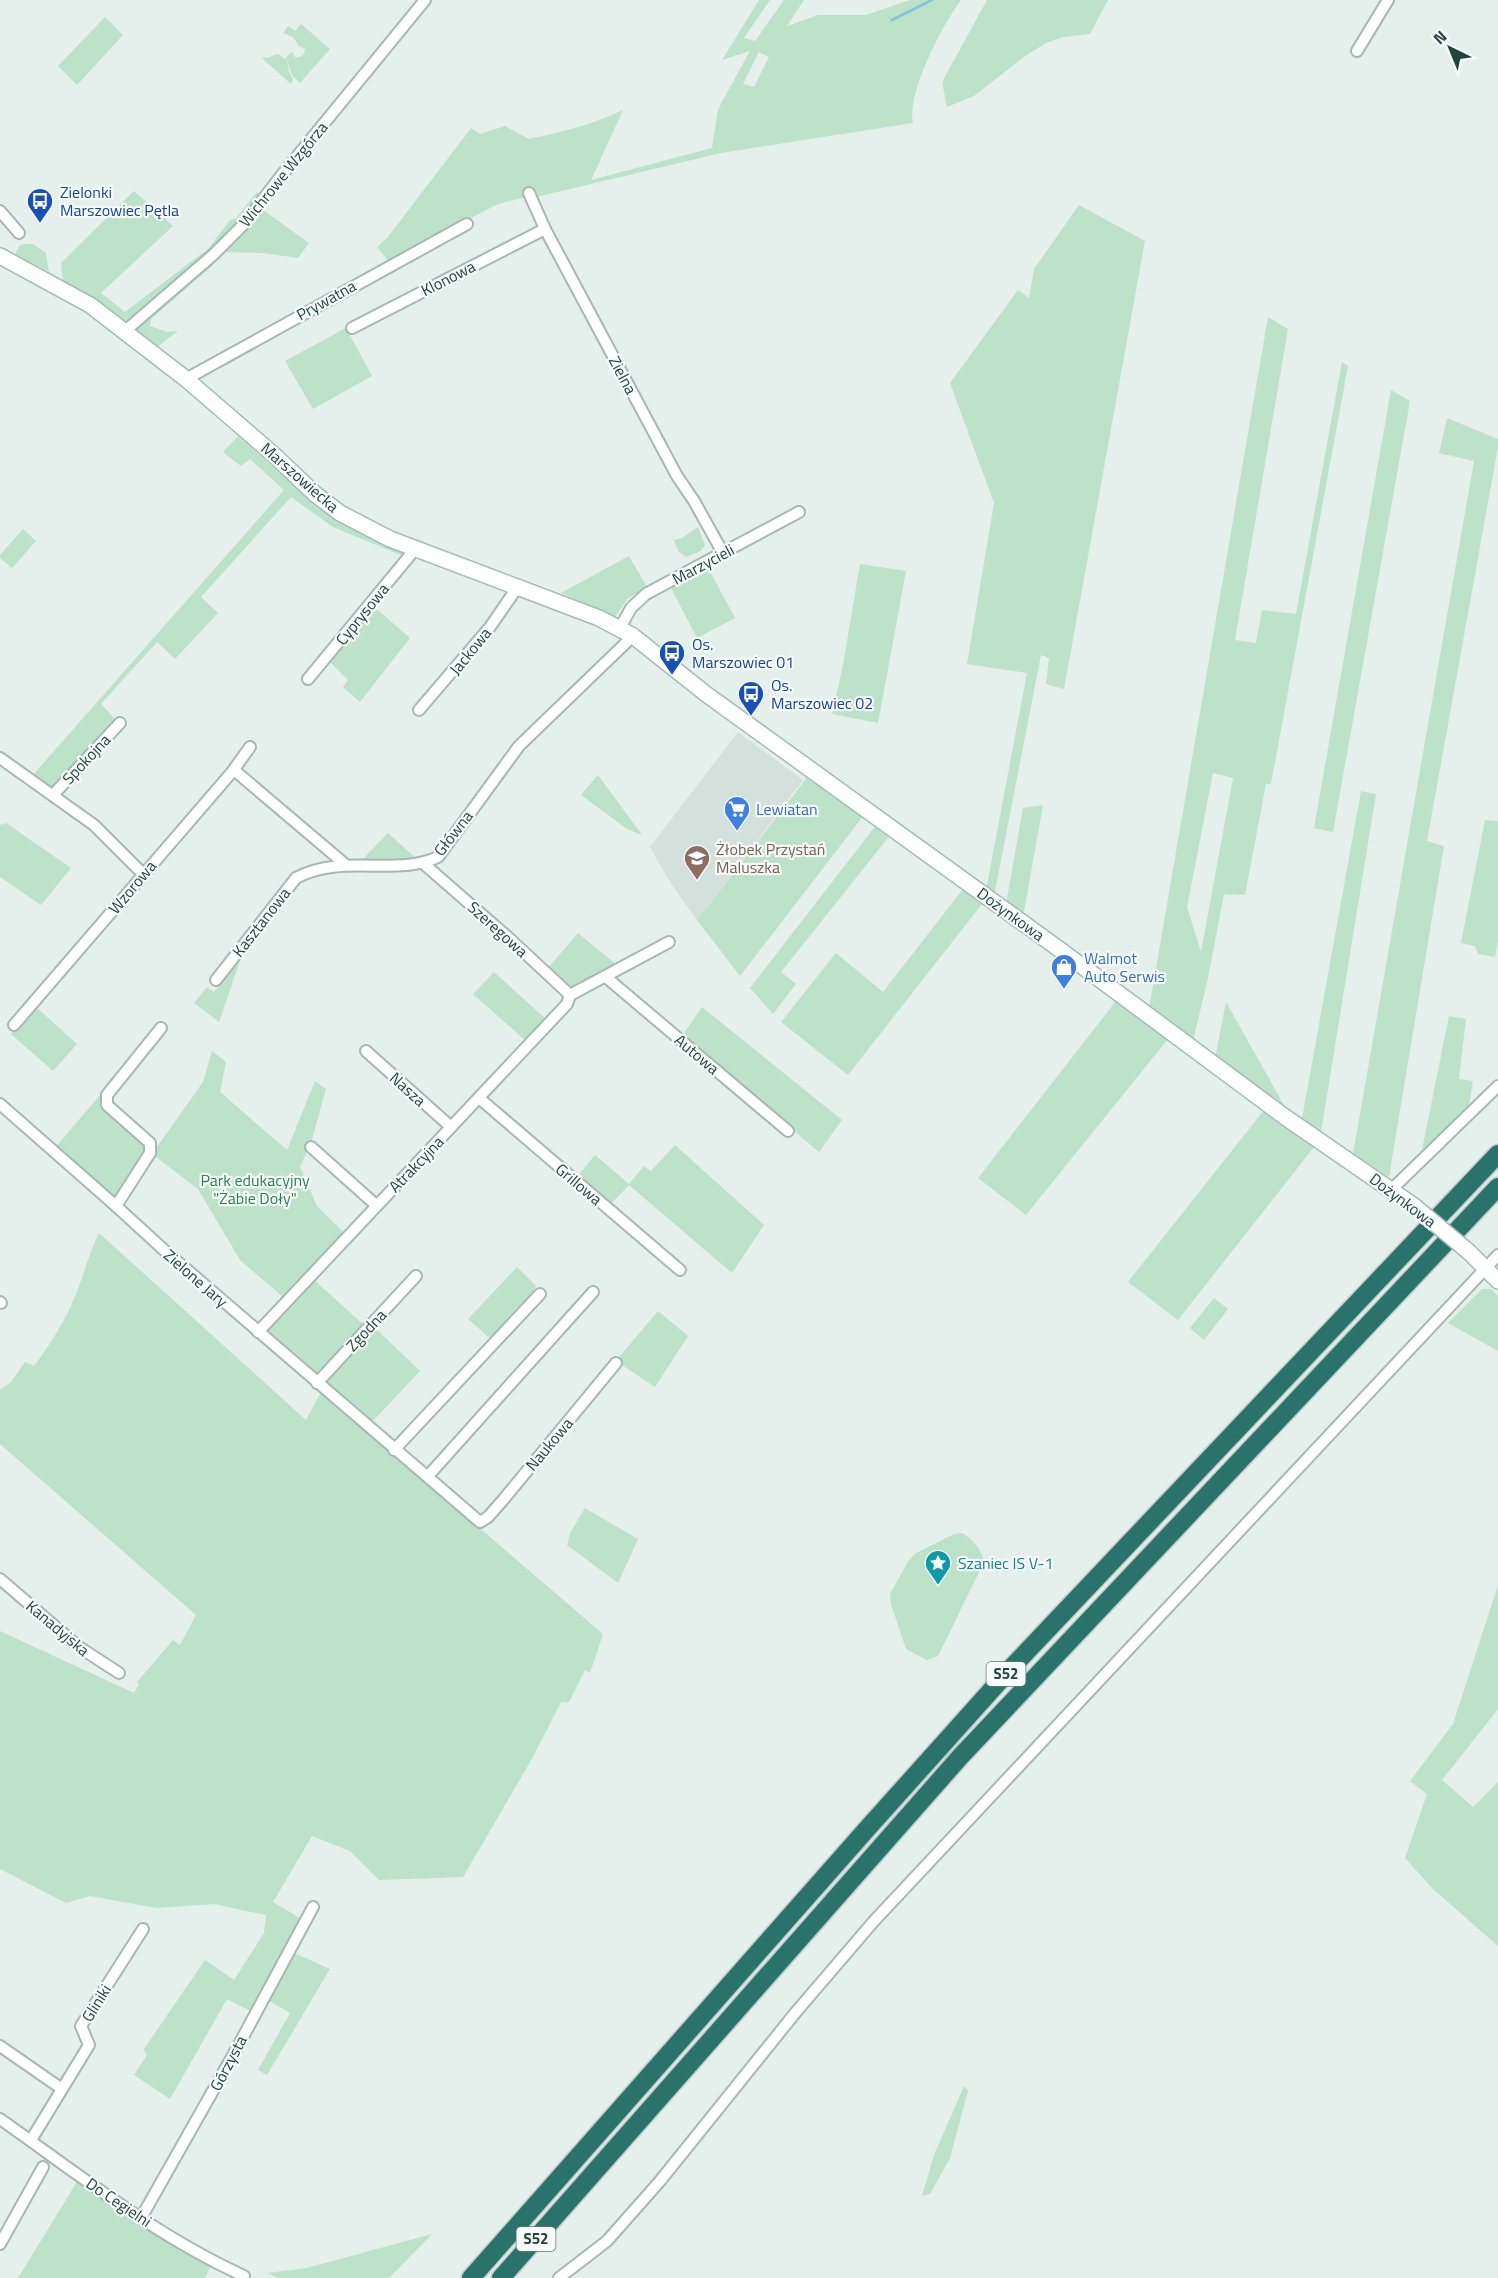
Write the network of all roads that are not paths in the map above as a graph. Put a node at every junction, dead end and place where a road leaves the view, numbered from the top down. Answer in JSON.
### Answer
{"nodes":[{"id":1,"x":424,"y":0,"type":"edge"},
{"id":2,"x":1388,"y":0,"type":"edge"},
{"id":3,"x":1358,"y":51,"type":"dead end"},
{"id":4,"x":529,"y":193,"type":"dead end"},
{"id":5,"x":0,"y":211,"type":"edge"},
{"id":6,"x":467,"y":224,"type":"dead end"},
{"id":7,"x":545,"y":229,"type":"junction"},
{"id":8,"x":20,"y":233,"type":"dead end"},
{"id":9,"x":0,"y":255,"type":"edge"},
{"id":10,"x":352,"y":328,"type":"dead end"},
{"id":11,"x":125,"y":332,"type":"junction"},
{"id":12,"x":186,"y":379,"type":"junction"},
{"id":13,"x":799,"y":512,"type":"dead end"},
{"id":14,"x":416,"y":548,"type":"junction"},
{"id":15,"x":723,"y":554,"type":"junction"},
{"id":16,"x":517,"y":588,"type":"junction"},
{"id":17,"x":626,"y":632,"type":"junction"},
{"id":18,"x":663,"y":660,"type":"joint"},
{"id":19,"x":308,"y":679,"type":"dead end"},
{"id":20,"x":419,"y":710,"type":"dead end"},
{"id":21,"x":120,"y":723,"type":"dead end"},
{"id":22,"x":250,"y":747,"type":"dead end"},
{"id":23,"x":0,"y":758,"type":"edge"},
{"id":24,"x":234,"y":770,"type":"junction"},
{"id":25,"x":53,"y":795,"type":"junction"},
{"id":26,"x":424,"y":864,"type":"junction"},
{"id":27,"x":346,"y":865,"type":"junction"},
{"id":28,"x":143,"y":874,"type":"junction"},
{"id":29,"x":669,"y":942,"type":"dead end"},
{"id":30,"x":607,"y":978,"type":"junction"},
{"id":31,"x":216,"y":980,"type":"dead end"},
{"id":32,"x":570,"y":995,"type":"junction"},
{"id":33,"x":14,"y":1025,"type":"dead end"},
{"id":34,"x":161,"y":1028,"type":"dead end"},
{"id":35,"x":366,"y":1051,"type":"dead end"},
{"id":36,"x":1498,"y":1086,"type":"edge"},
{"id":37,"x":479,"y":1098,"type":"junction"},
{"id":38,"x":0,"y":1104,"type":"edge"},
{"id":39,"x":451,"y":1127,"type":"junction"},
{"id":40,"x":788,"y":1131,"type":"dead end"},
{"id":41,"x":311,"y":1147,"type":"dead end"},
{"id":42,"x":1498,"y":1154,"type":"edge"},
{"id":43,"x":1498,"y":1187,"type":"edge"},
{"id":44,"x":1391,"y":1190,"type":"junction"},
{"id":45,"x":376,"y":1205,"type":"junction"},
{"id":46,"x":116,"y":1206,"type":"junction"},
{"id":47,"x":1498,"y":1255,"type":"edge"},
{"id":48,"x":1486,"y":1268,"type":"junction"},
{"id":49,"x":680,"y":1269,"type":"dead end"},
{"id":50,"x":416,"y":1276,"type":"dead end"},
{"id":51,"x":1498,"y":1281,"type":"edge"},
{"id":52,"x":593,"y":1292,"type":"dead end"},
{"id":53,"x":540,"y":1294,"type":"dead end"},
{"id":54,"x":258,"y":1332,"type":"junction"},
{"id":55,"x":616,"y":1364,"type":"dead end"},
{"id":56,"x":317,"y":1383,"type":"junction"},
{"id":57,"x":394,"y":1450,"type":"junction"},
{"id":58,"x":428,"y":1476,"type":"junction"},
{"id":59,"x":480,"y":1522,"type":"joint"},
{"id":60,"x":0,"y":1579,"type":"edge"},
{"id":61,"x":118,"y":1673,"type":"dead end"},
{"id":62,"x":313,"y":1907,"type":"dead end"},
{"id":63,"x":143,"y":1929,"type":"dead end"},
{"id":64,"x":0,"y":2046,"type":"edge"},
{"id":65,"x":62,"y":2089,"type":"junction"},
{"id":66,"x":0,"y":2118,"type":"edge"},
{"id":67,"x":31,"y":2140,"type":"junction"},
{"id":68,"x":42,"y":2167,"type":"dead end"},
{"id":69,"x":141,"y":2218,"type":"junction"},
{"id":70,"x":0,"y":2244,"type":"edge"},
{"id":71,"x":244,"y":2276,"type":"dead end"},
{"id":72,"x":471,"y":2278,"type":"edge"},
{"id":73,"x":501,"y":2278,"type":"edge"},
{"id":74,"x":559,"y":2278,"type":"edge"}],
"edges":[{"from":1,"to":11,"type":"street","name":"Wichrowe Wzgórza"},
{"from":2,"to":3,"type":"street"},
{"from":4,"to":7,"type":"street","name":"Zielna"},
{"from":5,"to":8,"type":"street"},
{"from":6,"to":12,"type":"street","name":"Prywatna"},
{"from":7,"to":10,"type":"street","name":"Klonowa"},
{"from":7,"to":15,"type":"street","name":"Zielna"},
{"from":9,"to":11,"type":"street","name":"Marszowiecka"},
{"from":11,"to":12,"type":"street","name":"Marszowiecka"},
{"from":12,"to":14,"type":"street","name":"Marszowiecka"},
{"from":13,"to":15,"type":"street","name":"Marzycieli"},
{"from":14,"to":16,"type":"street","name":"Marszowiecka"},
{"from":14,"to":19,"type":"street","name":"Cyprysowa"},
{"from":15,"to":17,"type":"street","name":"Marzycieli"},
{"from":16,"to":17,"type":"street","name":"Marszowiecka"},
{"from":16,"to":20,"type":"street","name":"Jackowa"},
{"from":17,"to":18,"type":"street","name":"Marszowiecka"},
{"from":17,"to":26,"type":"street","name":"Główna"},
{"from":18,"to":44,"type":"street","name":"Dożynkowa"},
{"from":21,"to":25,"type":"street","name":"Spokojna"},
{"from":22,"to":24,"type":"street","name":"Wzorowa"},
{"from":23,"to":25,"type":"street"},
{"from":24,"to":27,"type":"street"},
{"from":24,"to":28,"type":"street","name":"Wzorowa"},
{"from":25,"to":28,"type":"street"},
{"from":26,"to":27,"type":"street","name":"Główna"},
{"from":26,"to":32,"type":"street","name":"Szeregowa"},
{"from":27,"to":31,"type":"street","name":"Kasztanowa"},
{"from":28,"to":33,"type":"street","name":"Wzorowa"},
{"from":29,"to":30,"type":"street"},
{"from":30,"to":32,"type":"street"},
{"from":30,"to":40,"type":"street","name":"Autowa"},
{"from":32,"to":37,"type":"street","name":"Atrakcyjna"},
{"from":34,"to":46,"type":"street"},
{"from":35,"to":39,"type":"street","name":"Nasza"},
{"from":36,"to":44,"type":"street"},
{"from":37,"to":39,"type":"street","name":"Atrakcyjna"},
{"from":37,"to":49,"type":"street","name":"Grillowa"},
{"from":38,"to":46,"type":"street","name":"Zielone Jary"},
{"from":39,"to":45,"type":"street","name":"Atrakcyjna"},
{"from":41,"to":45,"type":"street"},
{"from":42,"to":72,"type":"highway","number":"S52"},
{"from":43,"to":73,"type":"highway","number":"S52"},
{"from":44,"to":48,"type":"street","name":"Dożynkowa","bridge":true},
{"from":45,"to":54,"type":"street","name":"Atrakcyjna"},
{"from":46,"to":54,"type":"street","name":"Zielone Jary"},
{"from":47,"to":48,"type":"street"},
{"from":48,"to":51,"type":"street","name":"Dożynkowa"},
{"from":48,"to":74,"type":"street"},
{"from":50,"to":56,"type":"street","name":"Zgodna"},
{"from":52,"to":58,"type":"street"},
{"from":53,"to":57,"type":"street"},
{"from":54,"to":56,"type":"street","name":"Zielone Jary"},
{"from":55,"to":59,"type":"street","name":"Naukowa"},
{"from":56,"to":57,"type":"street","name":"Zielone Jary"},
{"from":57,"to":58,"type":"street","name":"Zielone Jary"},
{"from":58,"to":59,"type":"street","name":"Zielone Jary"},
{"from":60,"to":61,"type":"street","name":"Kanadyjska"},
{"from":62,"to":69,"type":"street","name":"Górzysta"},
{"from":63,"to":65,"type":"street","name":"Gliniki"},
{"from":64,"to":65,"type":"street"},
{"from":65,"to":67,"type":"street","name":"Gliniki"},
{"from":66,"to":67,"type":"street","name":"Do Cegielni"},
{"from":67,"to":69,"type":"street","name":"Do Cegielni"},
{"from":68,"to":70,"type":"street"},
{"from":69,"to":71,"type":"street","name":"Do Cegielni"}]}
